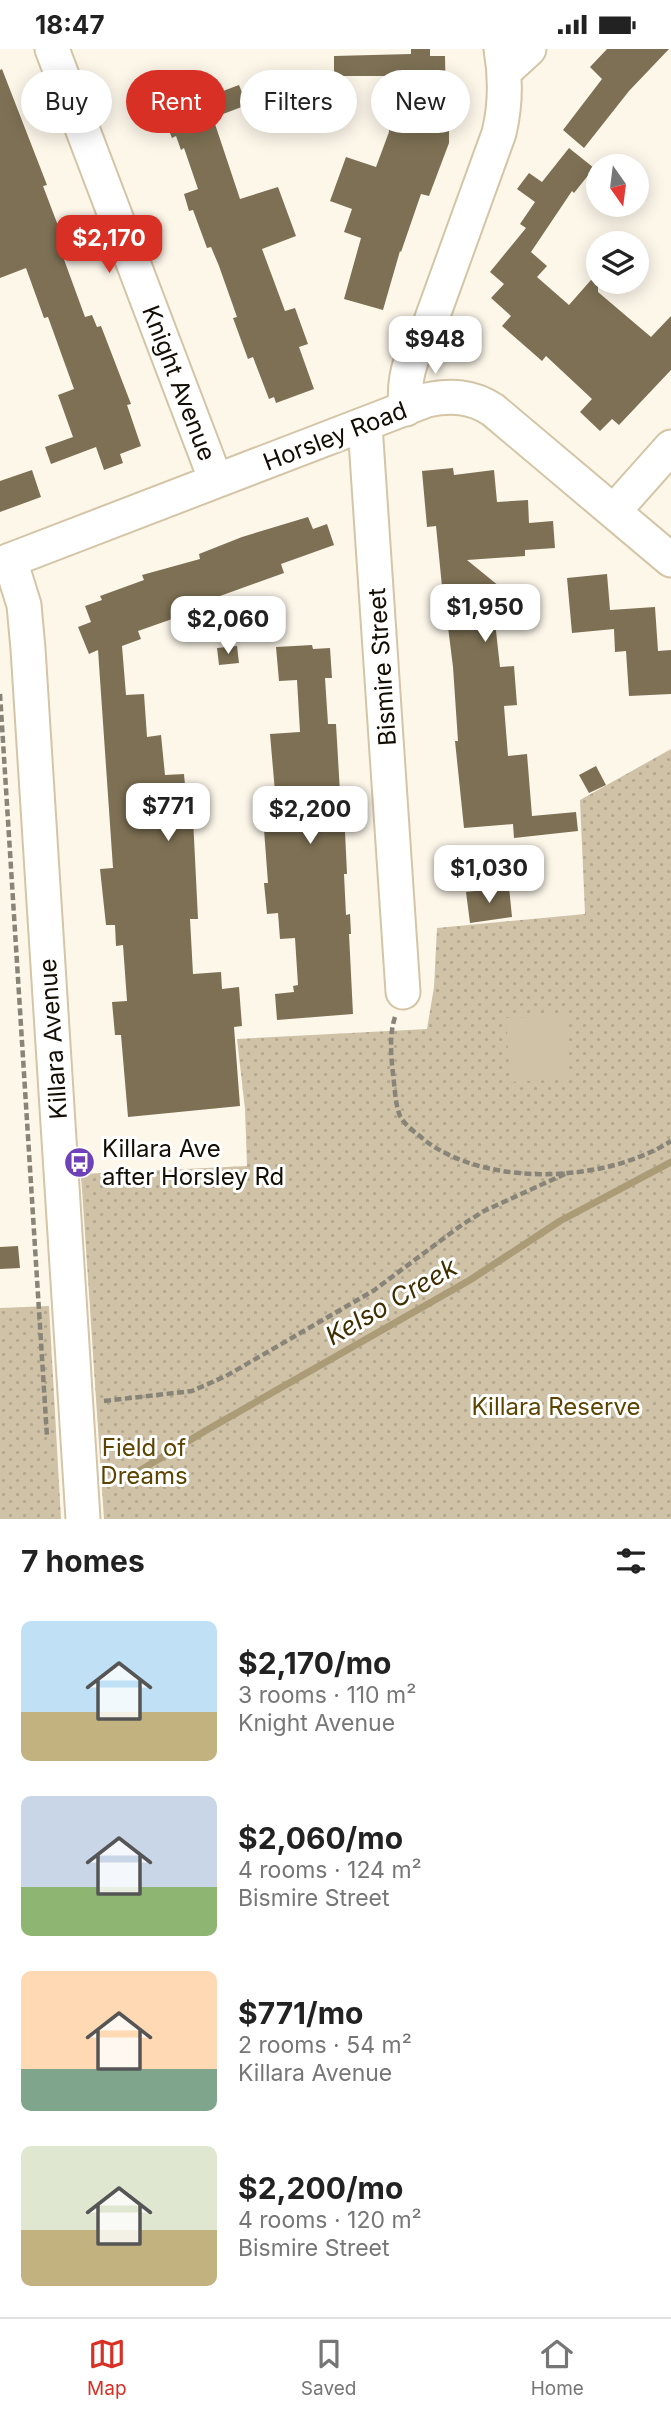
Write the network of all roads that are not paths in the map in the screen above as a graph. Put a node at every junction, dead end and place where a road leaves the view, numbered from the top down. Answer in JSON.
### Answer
{"nodes":[{"id":1,"x":51,"y":49,"type":"edge"},
{"id":2,"x":511,"y":56,"type":"edge"},
{"id":3,"x":428,"y":331,"type":"junction"},
{"id":4,"x":439,"y":398,"type":"junction"},
{"id":5,"x":406,"y":409,"type":"junction"},
{"id":6,"x":365,"y":425,"type":"junction"},
{"id":7,"x":671,"y":447,"type":"edge"},
{"id":8,"x":216,"y":481,"type":"junction"},
{"id":9,"x":614,"y":511,"type":"junction"},
{"id":10,"x":671,"y":561,"type":"edge"},
{"id":11,"x":5,"y":562,"type":"edge"},
{"id":12,"x":403,"y":992,"type":"road end"},
{"id":13,"x":83,"y":1519,"type":"edge"}],
"edges":[{"from":1,"to":8,"type":"street","name":"Knight Avenue"},
{"from":2,"to":3,"type":"street"},
{"from":3,"to":4,"type":"street"},
{"from":3,"to":5,"type":"street"},
{"from":4,"to":5,"type":"street","name":"Horsley Road"},
{"from":4,"to":9,"type":"street","name":"Horsley Road"},
{"from":5,"to":6,"type":"street","name":"Horsley Road"},
{"from":6,"to":8,"type":"street","name":"Horsley Road"},
{"from":6,"to":12,"type":"street","name":"Bismire Street"},
{"from":7,"to":9,"type":"street"},
{"from":8,"to":11,"type":"street","name":"Horsley Road"},
{"from":9,"to":10,"type":"street","name":"Horsley Road"},
{"from":11,"to":13,"type":"street","name":"Killara Avenue"}]}
